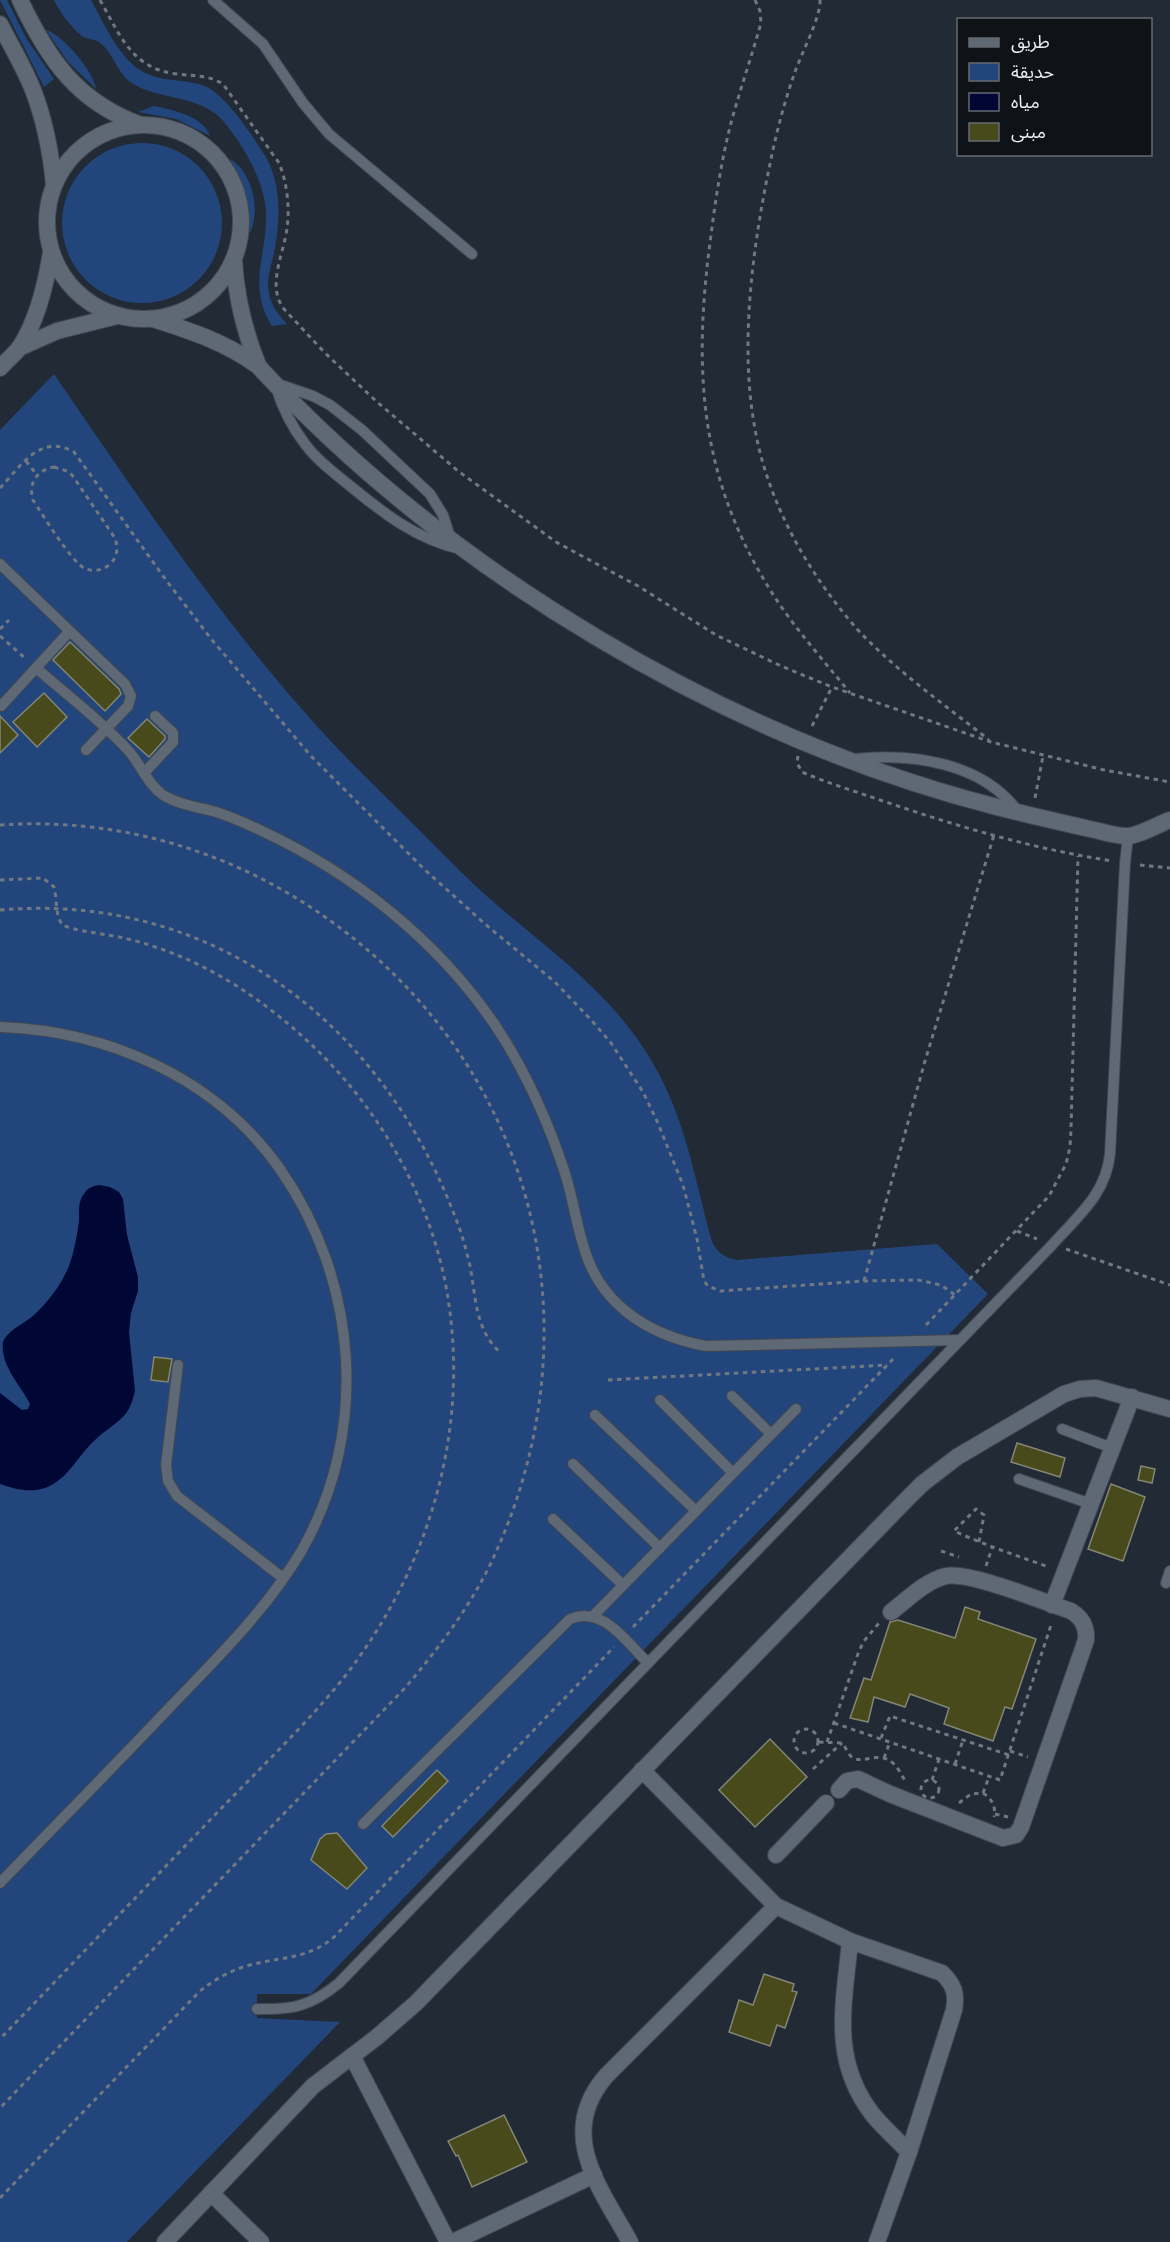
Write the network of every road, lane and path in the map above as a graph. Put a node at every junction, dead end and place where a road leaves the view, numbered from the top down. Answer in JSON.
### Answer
{"nodes":[{"id":1,"x":20,"y":0,"type":"edge"},
{"id":2,"x":100,"y":0,"type":"edge"},
{"id":3,"x":213,"y":0,"type":"edge"},
{"id":4,"x":754,"y":0,"type":"edge"},
{"id":5,"x":820,"y":0,"type":"edge"},
{"id":6,"x":0,"y":24,"type":"edge"},
{"id":7,"x":142,"y":125,"type":"junction"},
{"id":8,"x":54,"y":185,"type":"junction"},
{"id":9,"x":51,"y":252,"type":"junction"},
{"id":10,"x":472,"y":254,"type":"dead end"},
{"id":11,"x":234,"y":260,"type":"junction"},
{"id":12,"x":117,"y":316,"type":"junction"},
{"id":13,"x":153,"y":319,"type":"junction"},
{"id":14,"x":19,"y":348,"type":"junction"},
{"id":15,"x":258,"y":366,"type":"junction"},
{"id":16,"x":0,"y":368,"type":"edge"},
{"id":17,"x":274,"y":384,"type":"junction"},
{"id":18,"x":26,"y":461,"type":"junction"},
{"id":19,"x":37,"y":475,"type":"junction"},
{"id":20,"x":0,"y":488,"type":"edge"},
{"id":21,"x":450,"y":537,"type":"junction"},
{"id":22,"x":468,"y":551,"type":"junction"},
{"id":23,"x":0,"y":564,"type":"edge"},
{"id":24,"x":9,"y":620,"type":"dead end"},
{"id":25,"x":0,"y":629,"type":"edge"},
{"id":26,"x":69,"y":632,"type":"junction"},
{"id":27,"x":0,"y":636,"type":"edge"},
{"id":28,"x":36,"y":668,"type":"junction"},
{"id":29,"x":852,"y":695,"type":"junction"},
{"id":30,"x":1,"y":706,"type":"edge"},
{"id":31,"x":155,"y":716,"type":"dead end"},
{"id":32,"x":106,"y":729,"type":"junction"},
{"id":33,"x":992,"y":742,"type":"junction"},
{"id":34,"x":86,"y":750,"type":"dead end"},
{"id":35,"x":849,"y":760,"type":"junction"},
{"id":36,"x":145,"y":772,"type":"junction"},
{"id":37,"x":1170,"y":782,"type":"edge"},
{"id":38,"x":1019,"y":813,"type":"junction"},
{"id":39,"x":1170,"y":820,"type":"edge"},
{"id":40,"x":993,"y":835,"type":"dead end"},
{"id":41,"x":1128,"y":837,"type":"junction"},
{"id":42,"x":0,"y":880,"type":"edge"},
{"id":43,"x":58,"y":909,"type":"junction"},
{"id":44,"x":0,"y":910,"type":"edge"},
{"id":45,"x":0,"y":1027,"type":"edge"},
{"id":46,"x":1017,"y":1231,"type":"dead end"},
{"id":47,"x":1052,"y":1245,"type":"junction"},
{"id":48,"x":864,"y":1281,"type":"junction"},
{"id":49,"x":1170,"y":1286,"type":"edge"},
{"id":50,"x":955,"y":1295,"type":"dead end"},
{"id":51,"x":960,"y":1340,"type":"junction"},
{"id":52,"x":501,"y":1353,"type":"dead end"},
{"id":53,"x":178,"y":1365,"type":"dead end"},
{"id":54,"x":888,"y":1365,"type":"dead end"},
{"id":55,"x":608,"y":1380,"type":"dead end"},
{"id":56,"x":732,"y":1396,"type":"dead end"},
{"id":57,"x":1132,"y":1397,"type":"junction"},
{"id":58,"x":660,"y":1400,"type":"dead end"},
{"id":59,"x":796,"y":1409,"type":"dead end"},
{"id":60,"x":1170,"y":1409,"type":"edge"},
{"id":61,"x":595,"y":1415,"type":"dead end"},
{"id":62,"x":1062,"y":1429,"type":"dead end"},
{"id":63,"x":771,"y":1434,"type":"junction"},
{"id":64,"x":1112,"y":1448,"type":"junction"},
{"id":65,"x":573,"y":1464,"type":"dead end"},
{"id":66,"x":733,"y":1473,"type":"junction"},
{"id":67,"x":1019,"y":1479,"type":"dead end"},
{"id":68,"x":1091,"y":1504,"type":"junction"},
{"id":69,"x":696,"y":1511,"type":"junction"},
{"id":70,"x":553,"y":1519,"type":"dead end"},
{"id":71,"x":979,"y":1542,"type":"junction"},
{"id":72,"x":660,"y":1548,"type":"junction"},
{"id":73,"x":993,"y":1548,"type":"junction"},
{"id":74,"x":1170,"y":1571,"type":"edge"},
{"id":75,"x":1065,"y":1572,"type":"junction"},
{"id":76,"x":983,"y":1575,"type":"dead end"},
{"id":77,"x":283,"y":1578,"type":"junction"},
{"id":78,"x":1166,"y":1583,"type":"dead end"},
{"id":79,"x":623,"y":1585,"type":"junction"},
{"id":80,"x":1055,"y":1606,"type":"junction"},
{"id":81,"x":891,"y":1612,"type":"joint"},
{"id":82,"x":593,"y":1616,"type":"junction"},
{"id":83,"x":648,"y":1663,"type":"junction"},
{"id":84,"x":834,"y":1723,"type":"junction"},
{"id":85,"x":881,"y":1738,"type":"junction"},
{"id":86,"x":963,"y":1740,"type":"junction"},
{"id":87,"x":819,"y":1742,"type":"junction"},
{"id":88,"x":827,"y":1742,"type":"junction"},
{"id":89,"x":890,"y":1742,"type":"junction"},
{"id":90,"x":842,"y":1743,"type":"junction"},
{"id":91,"x":1009,"y":1755,"type":"junction"},
{"id":92,"x":884,"y":1758,"type":"junction"},
{"id":93,"x":939,"y":1759,"type":"junction"},
{"id":94,"x":954,"y":1764,"type":"junction"},
{"id":95,"x":813,"y":1769,"type":"dead end"},
{"id":96,"x":642,"y":1770,"type":"junction"},
{"id":97,"x":989,"y":1777,"type":"junction"},
{"id":98,"x":932,"y":1780,"type":"dead end"},
{"id":99,"x":907,"y":1783,"type":"dead end"},
{"id":100,"x":914,"y":1785,"type":"dead end"},
{"id":101,"x":920,"y":1786,"type":"dead end"},
{"id":102,"x":839,"y":1790,"type":"dead end"},
{"id":103,"x":983,"y":1793,"type":"junction"},
{"id":104,"x":936,"y":1795,"type":"dead end"},
{"id":105,"x":943,"y":1799,"type":"dead end"},
{"id":106,"x":826,"y":1803,"type":"dead end"},
{"id":107,"x":954,"y":1804,"type":"dead end"},
{"id":108,"x":363,"y":1824,"type":"dead end"},
{"id":109,"x":989,"y":1833,"type":"junction"},
{"id":110,"x":776,"y":1855,"type":"dead end"},
{"id":111,"x":0,"y":1883,"type":"edge"},
{"id":112,"x":777,"y":1906,"type":"junction"},
{"id":113,"x":850,"y":1941,"type":"junction"},
{"id":114,"x":257,"y":2009,"type":"dead end"},
{"id":115,"x":0,"y":2039,"type":"edge"},
{"id":116,"x":352,"y":2056,"type":"junction"},
{"id":117,"x":909,"y":2152,"type":"junction"},
{"id":118,"x":594,"y":2175,"type":"junction"},
{"id":119,"x":211,"y":2193,"type":"junction"},
{"id":120,"x":165,"y":2242,"type":"edge"},
{"id":121,"x":261,"y":2242,"type":"edge"},
{"id":122,"x":448,"y":2242,"type":"edge"},
{"id":123,"x":453,"y":2242,"type":"edge"},
{"id":124,"x":630,"y":2242,"type":"edge"},
{"id":125,"x":877,"y":2242,"type":"edge"}],
"edges":[{"from":1,"to":7,"type":"street"},
{"from":2,"to":29,"type":"path"},
{"from":3,"to":10,"type":"lane"},
{"from":4,"to":29,"type":"path"},
{"from":5,"to":33,"type":"path"},
{"from":6,"to":8,"type":"street"},
{"from":7,"to":8,"type":"street"},
{"from":7,"to":11,"type":"street"},
{"from":8,"to":9,"type":"street"},
{"from":9,"to":12,"type":"street"},
{"from":9,"to":14,"type":"street"},
{"from":11,"to":13,"type":"street"},
{"from":11,"to":15,"type":"street"},
{"from":12,"to":13,"type":"street"},
{"from":12,"to":14,"type":"street"},
{"from":13,"to":15,"type":"street"},
{"from":14,"to":16,"type":"street"},
{"from":15,"to":17,"type":"street"},
{"from":17,"to":21,"type":"street"},
{"from":17,"to":21,"type":"lane"},
{"from":17,"to":22,"type":"lane"},
{"from":18,"to":19,"type":"path"},
{"from":18,"to":20,"type":"path"},
{"from":18,"to":48,"type":"path"},
{"from":19,"to":19,"type":"path"},
{"from":21,"to":22,"type":"street"},
{"from":22,"to":35,"type":"street"},
{"from":23,"to":26,"type":"lane"},
{"from":24,"to":25,"type":"path"},
{"from":26,"to":28,"type":"lane"},
{"from":26,"to":32,"type":"lane"},
{"from":27,"to":28,"type":"path"},
{"from":28,"to":30,"type":"lane"},
{"from":28,"to":32,"type":"lane"},
{"from":29,"to":33,"type":"path"},
{"from":31,"to":36,"type":"lane"},
{"from":32,"to":34,"type":"lane"},
{"from":32,"to":36,"type":"lane"},
{"from":33,"to":37,"type":"path"},
{"from":35,"to":38,"type":"street"},
{"from":35,"to":38,"type":"lane"},
{"from":36,"to":51,"type":"lane"},
{"from":38,"to":41,"type":"street"},
{"from":39,"to":41,"type":"street"},
{"from":40,"to":48,"type":"path"},
{"from":41,"to":47,"type":"lane"},
{"from":42,"to":43,"type":"path"},
{"from":43,"to":44,"type":"path"},
{"from":43,"to":52,"type":"path"},
{"from":43,"to":115,"type":"path"},
{"from":45,"to":77,"type":"lane"},
{"from":46,"to":47,"type":"path"},
{"from":47,"to":49,"type":"path"},
{"from":47,"to":51,"type":"lane"},
{"from":48,"to":50,"type":"path"},
{"from":51,"to":83,"type":"lane"},
{"from":53,"to":77,"type":"lane"},
{"from":54,"to":55,"type":"path"},
{"from":56,"to":63,"type":"lane"},
{"from":57,"to":60,"type":"street"},
{"from":57,"to":64,"type":"street"},
{"from":57,"to":96,"type":"street"},
{"from":58,"to":66,"type":"lane"},
{"from":59,"to":63,"type":"lane"},
{"from":61,"to":69,"type":"lane"},
{"from":62,"to":64,"type":"lane"},
{"from":63,"to":66,"type":"lane"},
{"from":64,"to":68,"type":"street"},
{"from":65,"to":72,"type":"lane"},
{"from":66,"to":69,"type":"lane"},
{"from":67,"to":68,"type":"lane"},
{"from":68,"to":75,"type":"street"},
{"from":69,"to":72,"type":"lane"},
{"from":70,"to":79,"type":"lane"},
{"from":71,"to":71,"type":"path"},
{"from":71,"to":73,"type":"path"},
{"from":72,"to":79,"type":"lane"},
{"from":73,"to":75,"type":"path"},
{"from":73,"to":76,"type":"path"},
{"from":74,"to":78,"type":"lane"},
{"from":75,"to":80,"type":"street"},
{"from":77,"to":111,"type":"lane"},
{"from":79,"to":82,"type":"lane"},
{"from":80,"to":81,"type":"street"},
{"from":80,"to":91,"type":"path"},
{"from":80,"to":109,"type":"street"},
{"from":81,"to":84,"type":"path"},
{"from":82,"to":83,"type":"lane"},
{"from":82,"to":108,"type":"lane"},
{"from":83,"to":114,"type":"lane"},
{"from":84,"to":85,"type":"path"},
{"from":84,"to":88,"type":"path"},
{"from":85,"to":86,"type":"path"},
{"from":85,"to":89,"type":"path"},
{"from":86,"to":91,"type":"path"},
{"from":86,"to":94,"type":"path"},
{"from":87,"to":87,"type":"path"},
{"from":87,"to":88,"type":"path"},
{"from":88,"to":90,"type":"path"},
{"from":89,"to":92,"type":"path"},
{"from":89,"to":93,"type":"path"},
{"from":90,"to":92,"type":"path"},
{"from":90,"to":95,"type":"path"},
{"from":91,"to":97,"type":"path"},
{"from":92,"to":99,"type":"path"},
{"from":93,"to":94,"type":"path"},
{"from":93,"to":98,"type":"path"},
{"from":94,"to":97,"type":"path"},
{"from":96,"to":112,"type":"street"},
{"from":96,"to":116,"type":"street"},
{"from":97,"to":103,"type":"path"},
{"from":100,"to":101,"type":"path"},
{"from":102,"to":109,"type":"street"},
{"from":103,"to":107,"type":"path"},
{"from":103,"to":109,"type":"path"},
{"from":104,"to":105,"type":"path"},
{"from":106,"to":110,"type":"street"},
{"from":112,"to":113,"type":"street"},
{"from":112,"to":118,"type":"street"},
{"from":113,"to":117,"type":"street"},
{"from":113,"to":117,"type":"street"},
{"from":116,"to":119,"type":"street"},
{"from":116,"to":122,"type":"street"},
{"from":117,"to":125,"type":"street"},
{"from":118,"to":123,"type":"street"},
{"from":118,"to":124,"type":"street"},
{"from":119,"to":120,"type":"street"},
{"from":119,"to":121,"type":"street"}]}
